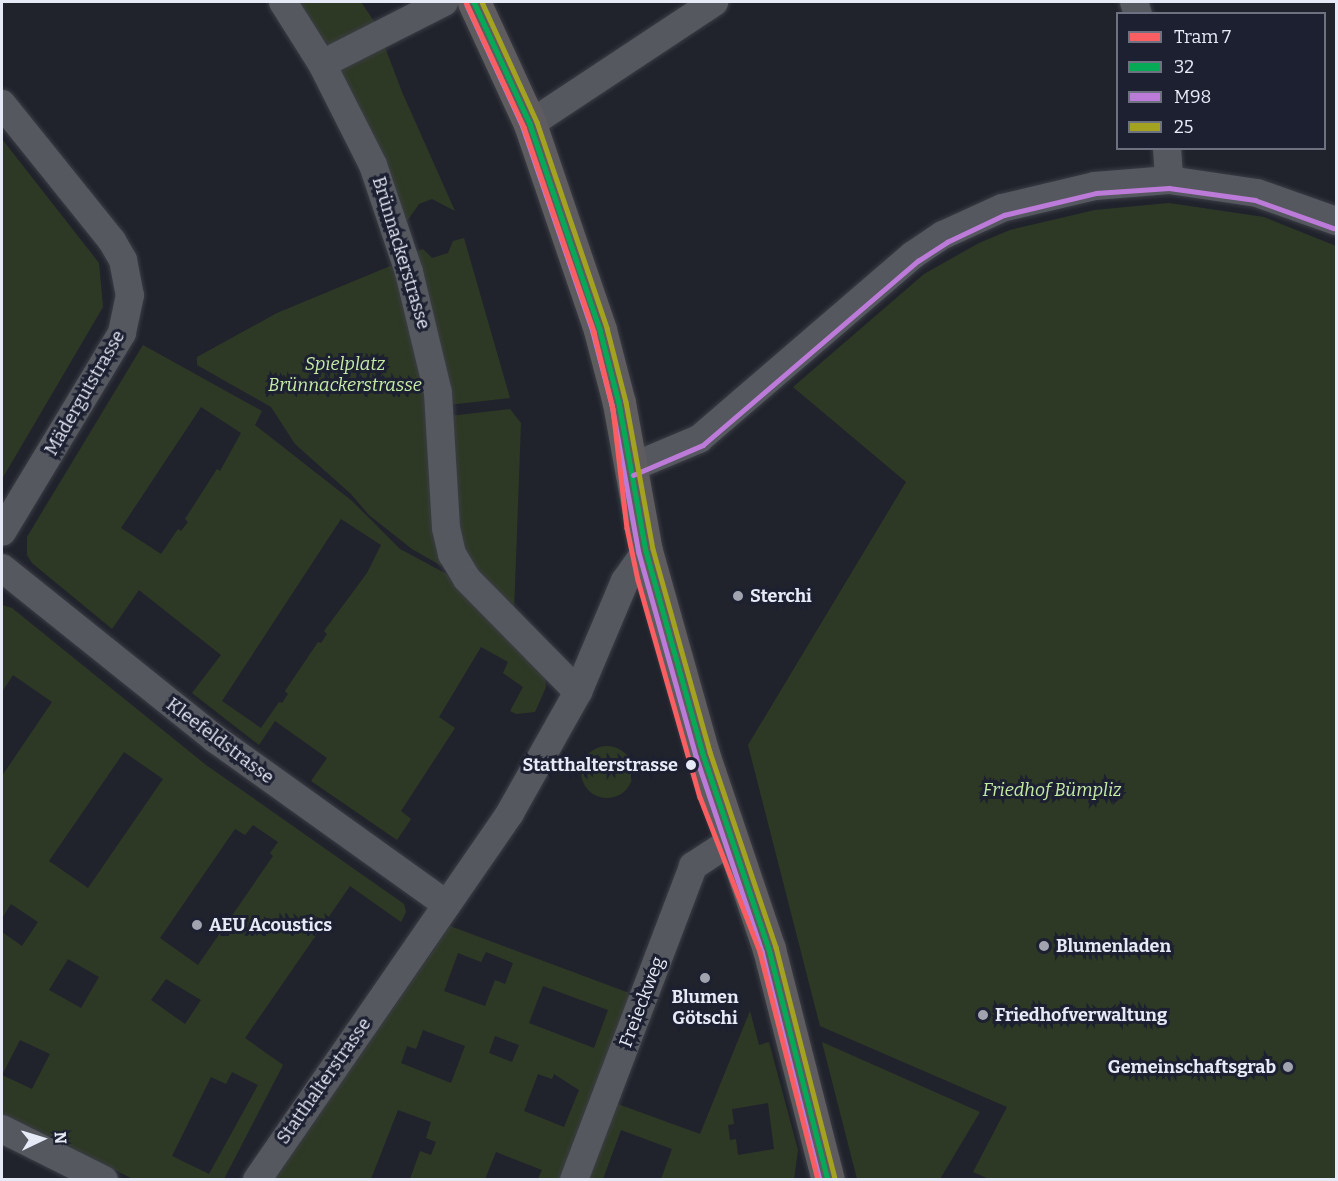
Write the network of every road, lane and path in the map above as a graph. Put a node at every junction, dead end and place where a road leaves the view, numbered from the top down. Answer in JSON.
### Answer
{"nodes":[{"id":1,"x":283,"y":2,"type":"edge"},
{"id":2,"x":444,"y":2,"type":"edge"},
{"id":3,"x":474,"y":2,"type":"edge"},
{"id":4,"x":714,"y":2,"type":"edge"},
{"id":5,"x":322,"y":64,"type":"junction"},
{"id":6,"x":2,"y":104,"type":"edge"},
{"id":7,"x":530,"y":124,"type":"junction"},
{"id":8,"x":1167,"y":150,"type":"edge"},
{"id":9,"x":1170,"y":180,"type":"junction"},
{"id":10,"x":1336,"y":221,"type":"edge"},
{"id":11,"x":630,"y":468,"type":"junction"},
{"id":12,"x":2,"y":532,"type":"edge"},
{"id":13,"x":646,"y":551,"type":"junction"},
{"id":14,"x":2,"y":568,"type":"edge"},
{"id":15,"x":578,"y":692,"type":"junction"},
{"id":16,"x":731,"y":841,"type":"junction"},
{"id":17,"x":446,"y":904,"type":"junction"},
{"id":18,"x":2,"y":1129,"type":"edge"},
{"id":19,"x":104,"y":1179,"type":"edge"},
{"id":20,"x":257,"y":1179,"type":"edge"},
{"id":21,"x":574,"y":1179,"type":"edge"},
{"id":22,"x":828,"y":1179,"type":"edge"}],
"edges":[{"from":1,"to":5,"type":"street","name":"Brünnackerstrasse"},
{"from":2,"to":5,"type":"street"},
{"from":3,"to":7,"type":"street"},
{"from":4,"to":7,"type":"street"},
{"from":5,"to":15,"type":"street","name":"Brünnackerstrasse"},
{"from":6,"to":12,"type":"street","name":"Mädergutstrasse"},
{"from":7,"to":11,"type":"street"},
{"from":8,"to":9,"type":"street"},
{"from":9,"to":10,"type":"street"},
{"from":9,"to":11,"type":"street"},
{"from":11,"to":13,"type":"street"},
{"from":13,"to":15,"type":"street","name":"Statthalterstrasse"},
{"from":13,"to":16,"type":"street"},
{"from":14,"to":17,"type":"street","name":"Kleefeldstrasse"},
{"from":15,"to":17,"type":"street","name":"Statthalterstrasse"},
{"from":16,"to":21,"type":"street","name":"Freieckweg"},
{"from":16,"to":22,"type":"street"},
{"from":17,"to":20,"type":"street","name":"Statthalterstrasse"},
{"from":18,"to":19,"type":"street"}]}
